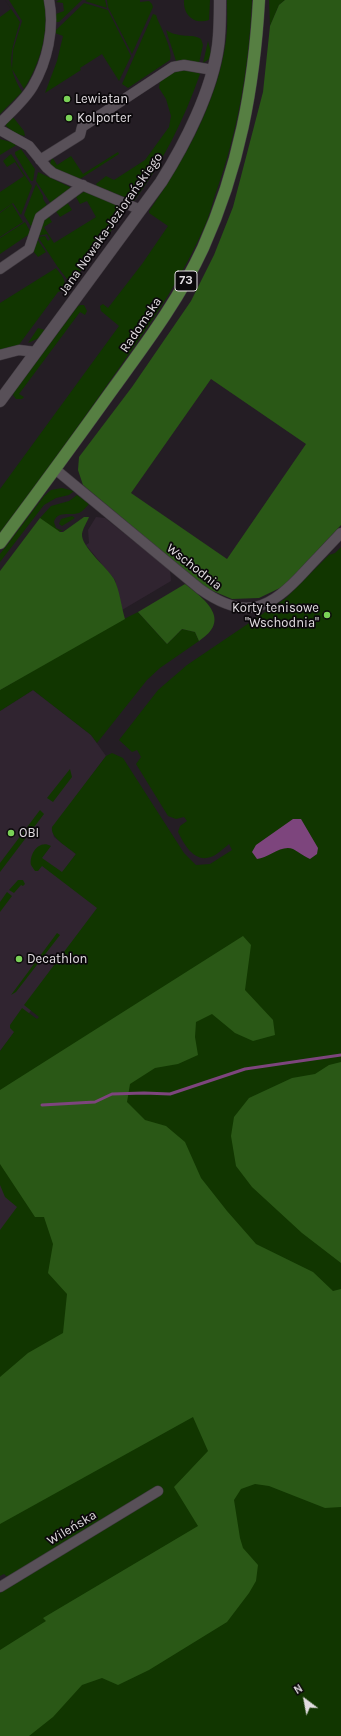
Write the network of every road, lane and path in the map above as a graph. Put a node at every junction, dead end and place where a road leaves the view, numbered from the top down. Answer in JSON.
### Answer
{"nodes":[{"id":1,"x":49,"y":0,"type":"edge"},
{"id":2,"x":220,"y":0,"type":"edge"},
{"id":3,"x":259,"y":0,"type":"edge"},
{"id":4,"x":213,"y":70,"type":"junction"},
{"id":5,"x":0,"y":123,"type":"edge"},
{"id":6,"x":0,"y":130,"type":"edge"},
{"id":7,"x":40,"y":160,"type":"junction"},
{"id":8,"x":83,"y":185,"type":"junction"},
{"id":9,"x":141,"y":210,"type":"junction"},
{"id":10,"x":0,"y":269,"type":"edge"},
{"id":11,"x":36,"y":352,"type":"junction"},
{"id":12,"x":0,"y":355,"type":"edge"},
{"id":13,"x":0,"y":401,"type":"edge"},
{"id":14,"x":55,"y":470,"type":"junction"},
{"id":15,"x":341,"y":533,"type":"edge"},
{"id":16,"x":0,"y":543,"type":"edge"},
{"id":17,"x":158,"y":1491,"type":"dead end"},
{"id":18,"x":0,"y":1587,"type":"edge"}],
"edges":[{"from":1,"to":5,"type":"street"},
{"from":2,"to":4,"type":"street","name":"Jana Nowaka-Jeziorańskiego"},
{"from":3,"to":14,"type":"main road","name":"Radomska","number":"73"},
{"from":4,"to":7,"type":"street"},
{"from":4,"to":9,"type":"street","name":"Jana Nowaka-Jeziorańskiego"},
{"from":6,"to":7,"type":"street"},
{"from":7,"to":8,"type":"street"},
{"from":8,"to":9,"type":"street"},
{"from":8,"to":10,"type":"street"},
{"from":9,"to":11,"type":"street","name":"Jana Nowaka-Jeziorańskiego"},
{"from":11,"to":12,"type":"street"},
{"from":11,"to":13,"type":"street","name":"Jana Nowaka-Jeziorańskiego"},
{"from":14,"to":15,"type":"street","name":"Wschodnia"},
{"from":14,"to":16,"type":"main road","name":"Radomska","number":"73"},
{"from":17,"to":18,"type":"street","name":"Wileńska"}]}
